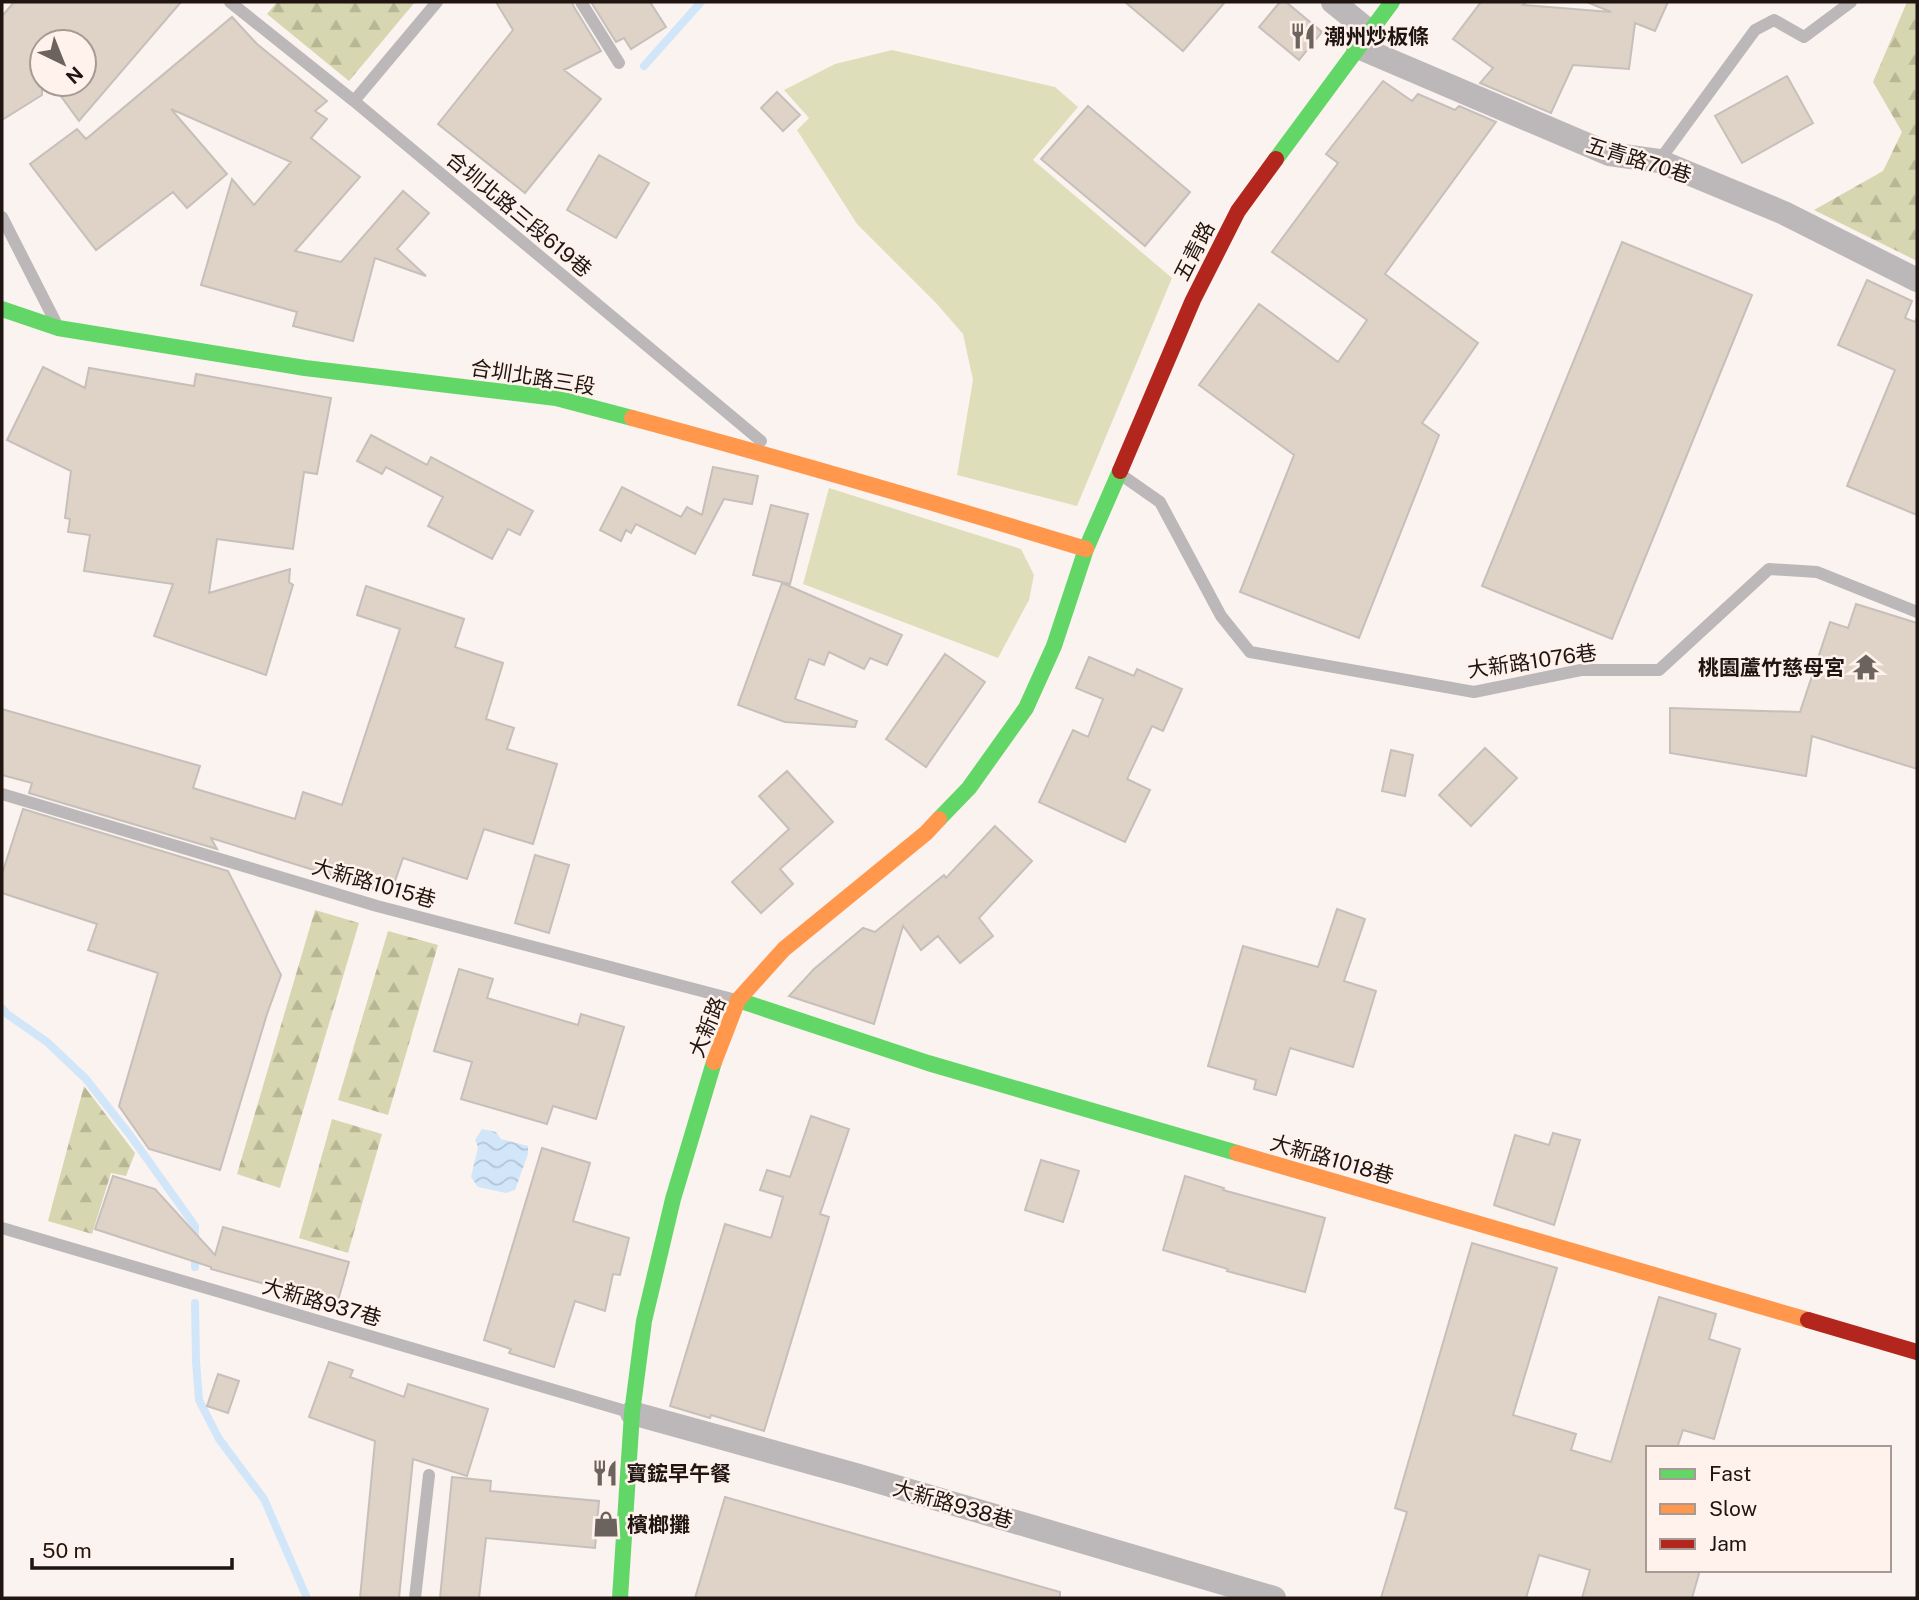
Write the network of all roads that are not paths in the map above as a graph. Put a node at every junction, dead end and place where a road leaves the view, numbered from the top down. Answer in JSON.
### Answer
{"nodes":[{"id":1,"x":230,"y":2,"type":"edge"},
{"id":2,"x":438,"y":2,"type":"edge"},
{"id":3,"x":581,"y":2,"type":"edge"},
{"id":4,"x":1333,"y":2,"type":"edge"},
{"id":5,"x":1392,"y":2,"type":"edge"},
{"id":6,"x":1852,"y":2,"type":"edge"},
{"id":7,"x":1364,"y":39,"type":"junction"},
{"id":8,"x":619,"y":63,"type":"dead end"},
{"id":9,"x":354,"y":101,"type":"junction"},
{"id":10,"x":1659,"y":161,"type":"junction"},
{"id":11,"x":2,"y":217,"type":"edge"},
{"id":12,"x":1917,"y":280,"type":"edge"},
{"id":13,"x":2,"y":309,"type":"edge"},
{"id":14,"x":58,"y":328,"type":"junction"},
{"id":15,"x":781,"y":458,"type":"junction"},
{"id":16,"x":1119,"y":474,"type":"junction"},
{"id":17,"x":1086,"y":549,"type":"junction"},
{"id":18,"x":1917,"y":612,"type":"edge"},
{"id":19,"x":2,"y":794,"type":"edge"},
{"id":20,"x":738,"y":1000,"type":"junction"},
{"id":21,"x":2,"y":1228,"type":"edge"},
{"id":22,"x":1917,"y":1352,"type":"edge"},
{"id":23,"x":632,"y":1413,"type":"junction"},
{"id":24,"x":429,"y":1475,"type":"dead end"},
{"id":25,"x":415,"y":1598,"type":"edge"},
{"id":26,"x":620,"y":1598,"type":"edge"},
{"id":27,"x":1274,"y":1598,"type":"edge"}],
"edges":[{"from":1,"to":9,"type":"lane","name":"合圳北路三段619巷"},
{"from":2,"to":9,"type":"lane"},
{"from":3,"to":8,"type":"lane"},
{"from":4,"to":7,"type":"street","name":"五青路70巷"},
{"from":5,"to":7,"type":"street","name":"五青路"},
{"from":6,"to":10,"type":"lane"},
{"from":7,"to":10,"type":"street","name":"五青路70巷"},
{"from":7,"to":16,"type":"street","name":"五青路"},
{"from":9,"to":15,"type":"lane","name":"合圳北路三段619巷"},
{"from":10,"to":12,"type":"street","name":"五青路70巷"},
{"from":11,"to":14,"type":"lane"},
{"from":13,"to":14,"type":"street","name":"合圳北路三段"},
{"from":14,"to":15,"type":"street","name":"合圳北路三段"},
{"from":15,"to":17,"type":"street","name":"合圳北路三段"},
{"from":16,"to":17,"type":"street","name":"五青路"},
{"from":16,"to":18,"type":"lane","name":"大新路1076巷"},
{"from":17,"to":20,"type":"street","name":"大新路"},
{"from":19,"to":20,"type":"lane","name":"大新路1015巷"},
{"from":20,"to":22,"type":"street","name":"大新路1018巷"},
{"from":20,"to":23,"type":"street","name":"大新路"},
{"from":21,"to":23,"type":"lane","name":"大新路937巷"},
{"from":23,"to":26,"type":"street","name":"大新路"},
{"from":23,"to":27,"type":"street","name":"大新路938巷"},
{"from":24,"to":25,"type":"lane"}]}
